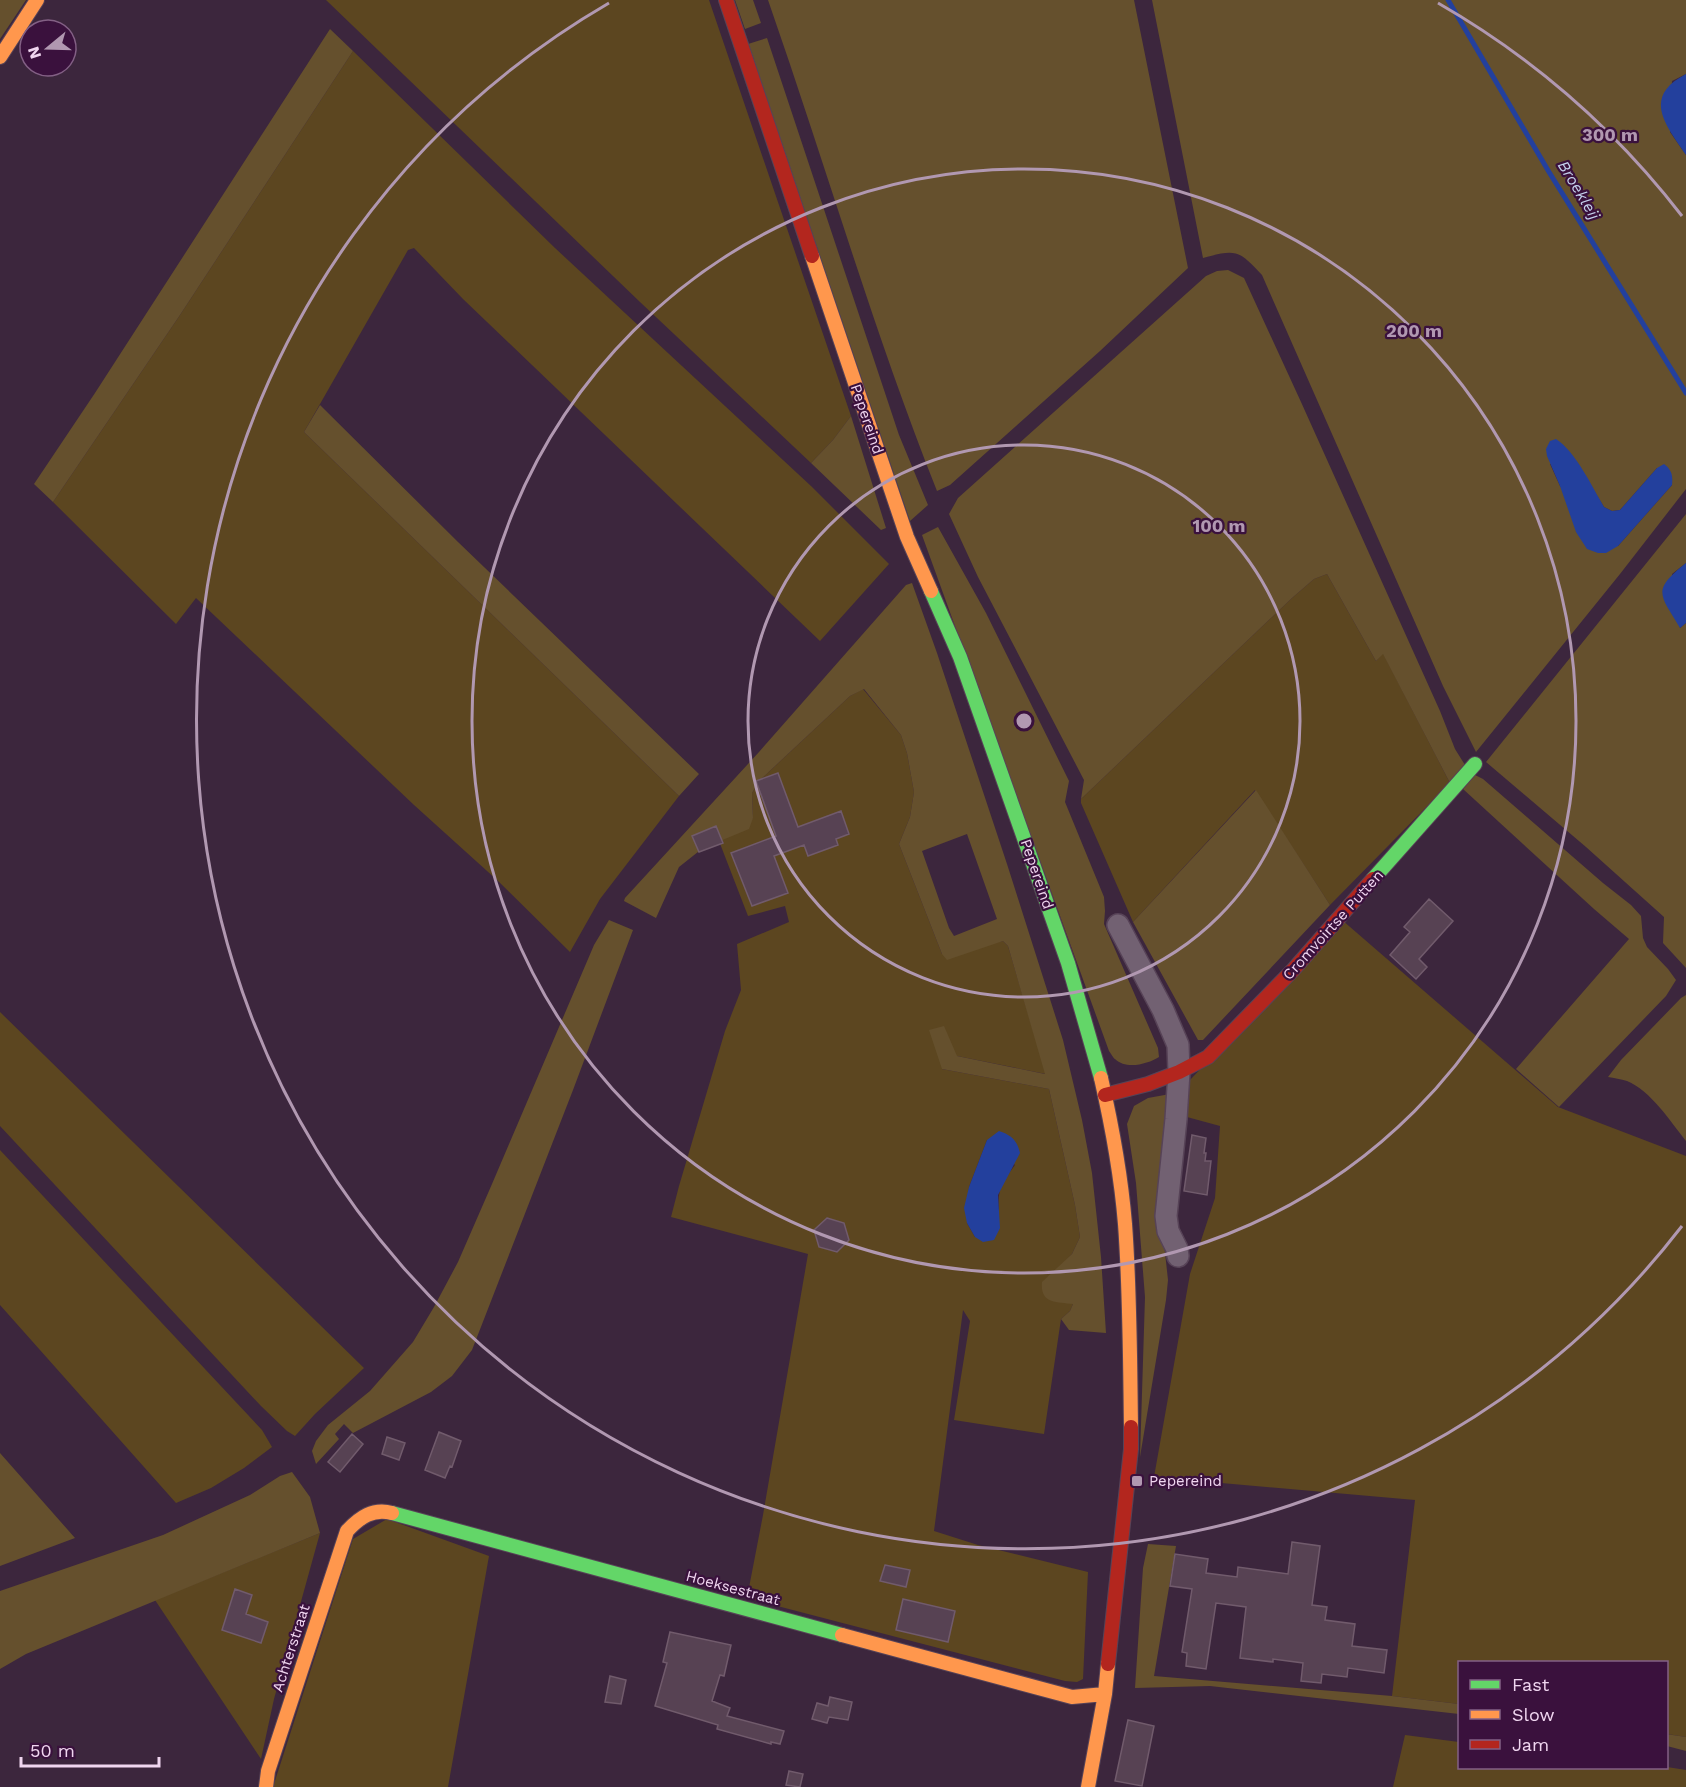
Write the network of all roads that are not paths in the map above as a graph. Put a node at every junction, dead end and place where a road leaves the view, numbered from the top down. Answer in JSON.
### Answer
{"nodes":[{"id":1,"x":38,"y":0,"type":"edge"},
{"id":2,"x":726,"y":0,"type":"edge"},
{"id":3,"x":0,"y":57,"type":"edge"},
{"id":4,"x":1475,"y":764,"type":"dead end"},
{"id":5,"x":1118,"y":925,"type":"dead end"},
{"id":6,"x":1179,"y":1072,"type":"junction"},
{"id":7,"x":1105,"y":1095,"type":"junction"},
{"id":8,"x":1178,"y":1256,"type":"dead end"},
{"id":9,"x":355,"y":1522,"type":"joint"},
{"id":10,"x":1105,"y":1694,"type":"junction"},
{"id":11,"x":266,"y":1787,"type":"edge"},
{"id":12,"x":1088,"y":1787,"type":"edge"}],
"edges":[{"from":1,"to":3,"type":"main road"},
{"from":2,"to":7,"type":"main road","name":"Pepereind"},
{"from":4,"to":6,"type":"main road","name":"Cromvoirtse Putten"},
{"from":5,"to":6,"type":"street"},
{"from":6,"to":7,"type":"main road","name":"Cromvoirtse Putten"},
{"from":6,"to":8,"type":"street"},
{"from":7,"to":10,"type":"main road","name":"Pepereind"},
{"from":9,"to":10,"type":"main road","name":"Hoeksestraat"},
{"from":9,"to":11,"type":"main road","name":"Achterstraat"},
{"from":10,"to":12,"type":"main road","name":"Pepereind"}]}
